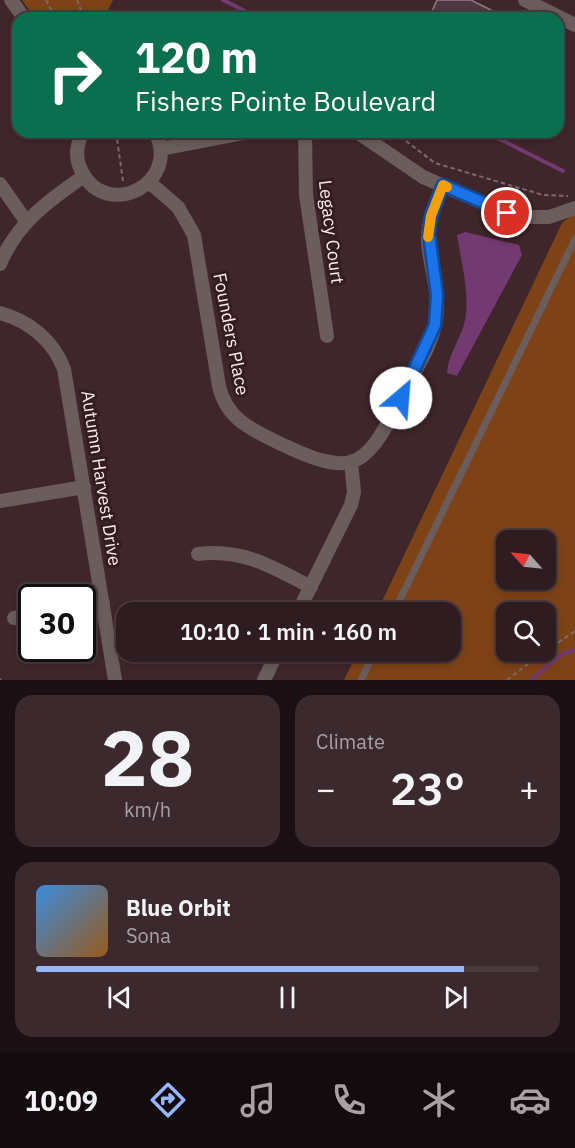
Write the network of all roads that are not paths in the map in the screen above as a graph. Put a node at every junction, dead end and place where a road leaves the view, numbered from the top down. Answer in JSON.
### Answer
{"nodes":[{"id":1,"x":525,"y":0,"type":"edge"},
{"id":2,"x":549,"y":12,"type":"edge"},
{"id":3,"x":81,"y":138,"type":"edge"},
{"id":4,"x":157,"y":138,"type":"edge"},
{"id":5,"x":218,"y":138,"type":"edge"},
{"id":6,"x":305,"y":138,"type":"edge"},
{"id":7,"x":366,"y":138,"type":"edge"},
{"id":8,"x":161,"y":149,"type":"junction"},
{"id":9,"x":84,"y":176,"type":"junction"},
{"id":10,"x":149,"y":182,"type":"junction"},
{"id":11,"x":0,"y":184,"type":"edge"},
{"id":12,"x":443,"y":185,"type":"junction"},
{"id":13,"x":573,"y":209,"type":"edge"},
{"id":14,"x":27,"y":220,"type":"junction"},
{"id":15,"x":575,"y":239,"type":"edge"},
{"id":16,"x":0,"y":264,"type":"edge"},
{"id":17,"x":0,"y":313,"type":"edge"},
{"id":18,"x":327,"y":336,"type":"dead end"},
{"id":19,"x":351,"y":462,"type":"junction"},
{"id":20,"x":84,"y":487,"type":"junction"},
{"id":21,"x":0,"y":501,"type":"edge"},
{"id":22,"x":198,"y":554,"type":"dead end"},
{"id":23,"x":310,"y":587,"type":"junction"},
{"id":24,"x":303,"y":602,"type":"edge"},
{"id":25,"x":398,"y":602,"type":"edge"},
{"id":26,"x":103,"y":604,"type":"junction"},
{"id":27,"x":96,"y":605,"type":"edge"},
{"id":28,"x":18,"y":617,"type":"edge"},
{"id":29,"x":14,"y":618,"type":"dead end"},
{"id":30,"x":273,"y":662,"type":"edge"},
{"id":31,"x":370,"y":662,"type":"edge"},
{"id":32,"x":115,"y":680,"type":"edge"},
{"id":33,"x":264,"y":680,"type":"edge"},
{"id":34,"x":361,"y":680,"type":"edge"}],
"edges":[{"from":1,"to":2,"type":"street"},
{"from":3,"to":9,"type":"street"},
{"from":4,"to":8,"type":"street"},
{"from":5,"to":8,"type":"street"},
{"from":6,"to":18,"type":"street","name":"Legacy Court"},
{"from":7,"to":12,"type":"street"},
{"from":8,"to":10,"type":"street"},
{"from":9,"to":10,"type":"street"},
{"from":9,"to":14,"type":"street"},
{"from":10,"to":19,"type":"street","name":"Founders Place"},
{"from":11,"to":14,"type":"street"},
{"from":12,"to":13,"type":"street"},
{"from":12,"to":19,"type":"street"},
{"from":14,"to":16,"type":"street"},
{"from":15,"to":25,"type":"lane"},
{"from":17,"to":20,"type":"street","name":"Autumn Harvest Drive"},
{"from":19,"to":23,"type":"street"},
{"from":20,"to":21,"type":"street"},
{"from":20,"to":26,"type":"street","name":"Autumn Harvest Drive"},
{"from":22,"to":23,"type":"street"},
{"from":23,"to":24,"type":"street"},
{"from":26,"to":27,"type":"street"},
{"from":26,"to":32,"type":"street","name":"Autumn Harvest Drive"},
{"from":28,"to":29,"type":"street"},
{"from":30,"to":33,"type":"street"},
{"from":31,"to":34,"type":"lane"}]}
